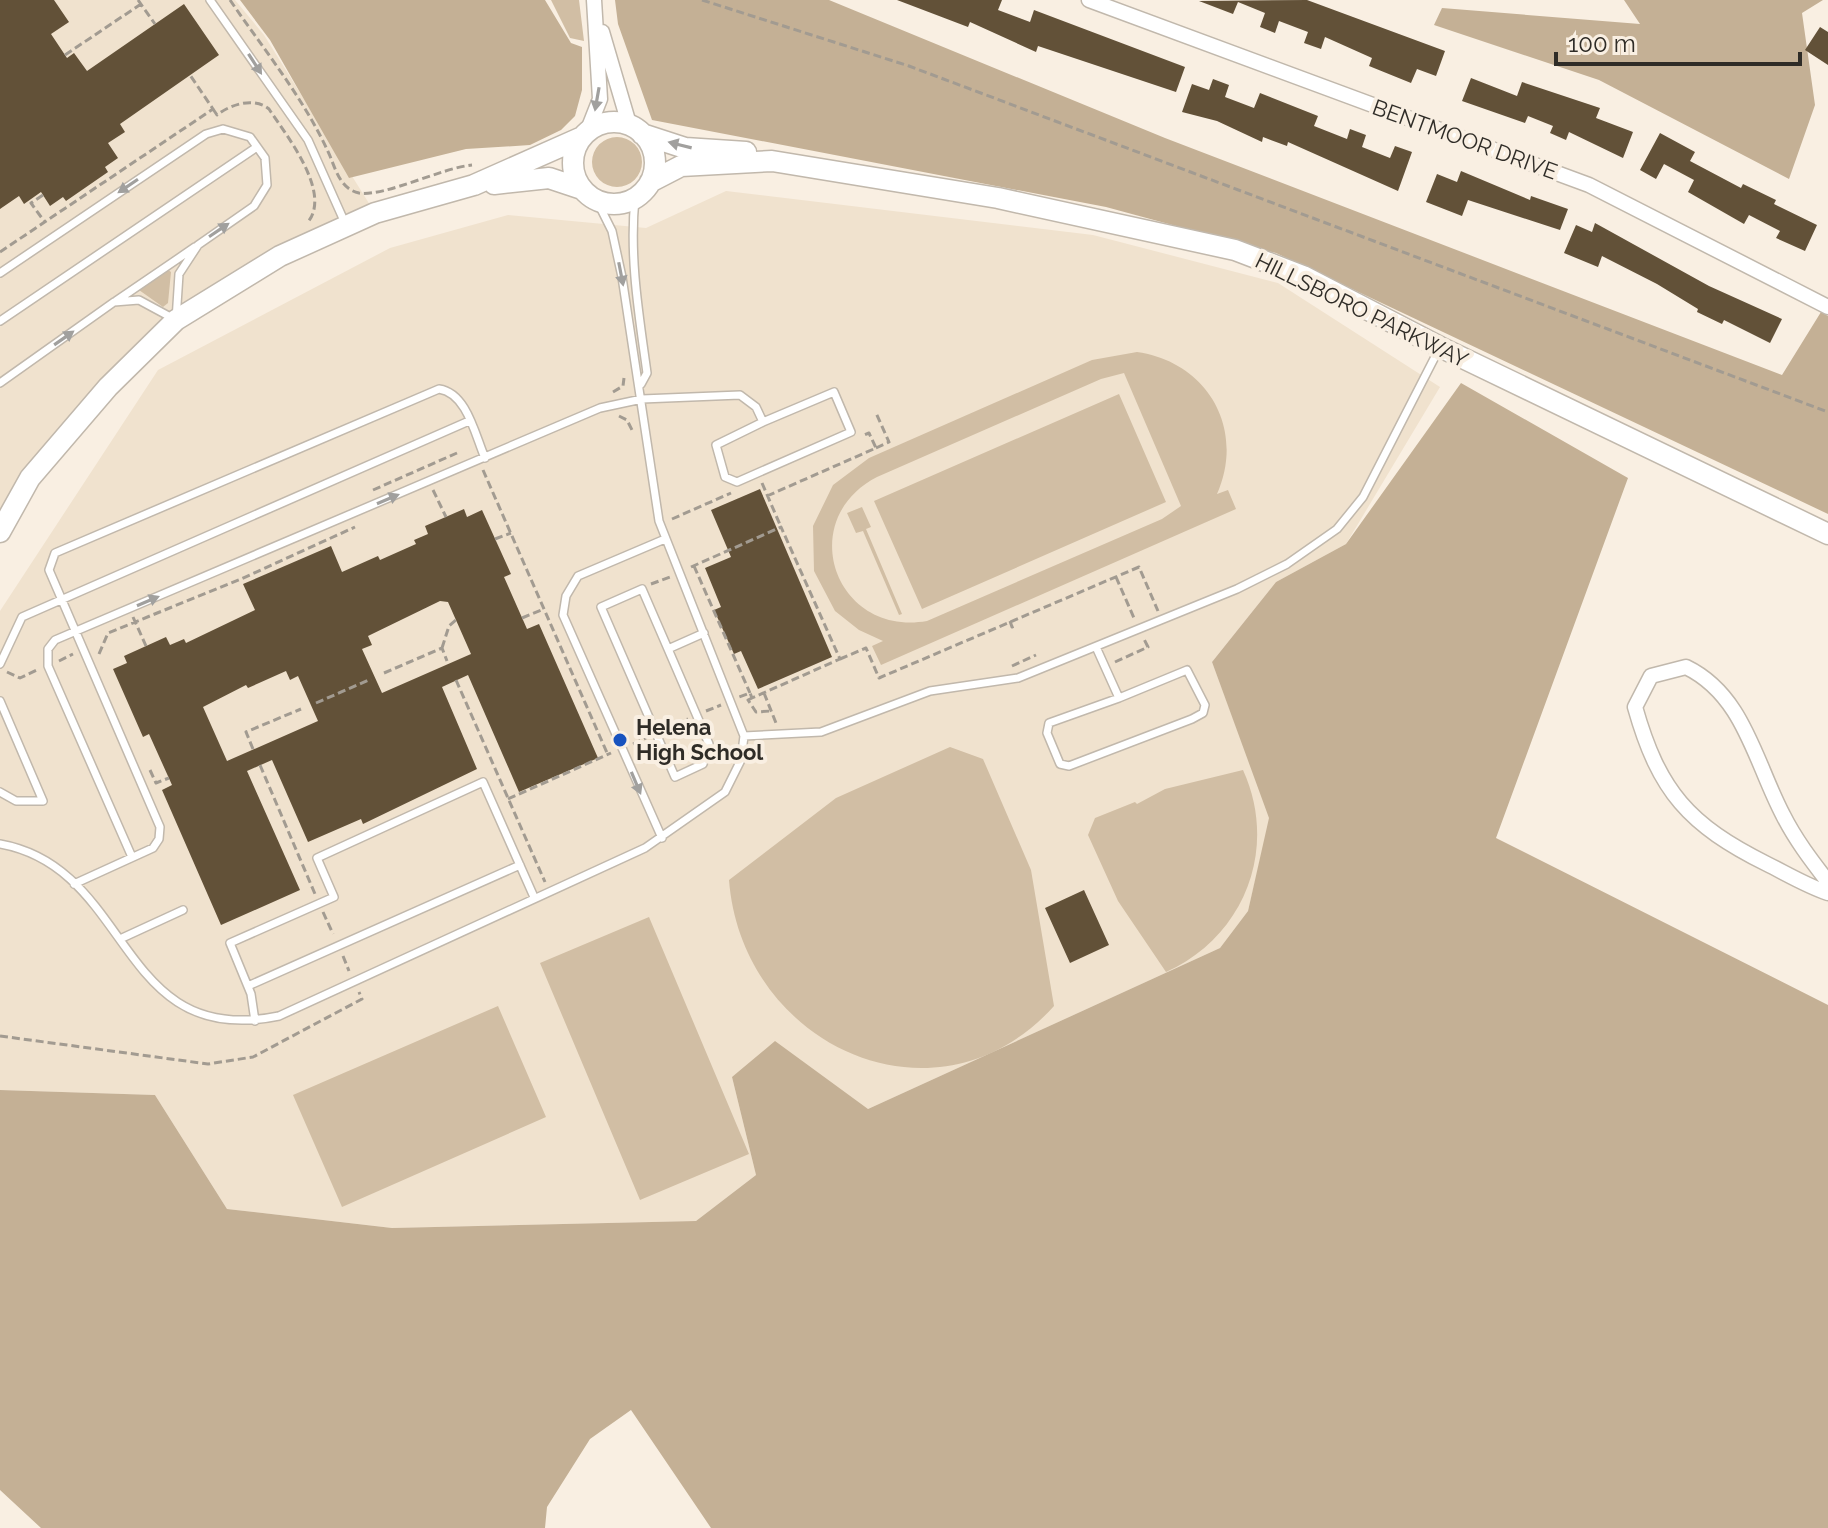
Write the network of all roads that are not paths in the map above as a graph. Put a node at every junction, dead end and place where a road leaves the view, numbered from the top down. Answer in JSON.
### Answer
{"nodes":[{"id":1,"x":210,"y":0,"type":"edge"},
{"id":2,"x":1089,"y":0,"type":"edge"},
{"id":3,"x":595,"y":4,"type":"edge"},
{"id":4,"x":1126,"y":6,"type":"edge"},
{"id":5,"x":636,"y":129,"type":"junction"},
{"id":6,"x":584,"y":135,"type":"junction"},
{"id":7,"x":257,"y":147,"type":"junction"},
{"id":8,"x":772,"y":161,"type":"junction"},
{"id":9,"x":650,"y":182,"type":"junction"},
{"id":10,"x":474,"y":185,"type":"junction"},
{"id":11,"x":590,"y":195,"type":"junction"},
{"id":12,"x":635,"y":198,"type":"junction"},
{"id":13,"x":346,"y":226,"type":"junction"},
{"id":14,"x":632,"y":230,"type":"junction"},
{"id":15,"x":612,"y":231,"type":"junction"},
{"id":16,"x":198,"y":245,"type":"junction"},
{"id":17,"x":0,"y":273,"type":"edge"},
{"id":18,"x":114,"y":302,"type":"junction"},
{"id":19,"x":1828,"y":307,"type":"edge"},
{"id":20,"x":176,"y":320,"type":"junction"},
{"id":21,"x":0,"y":321,"type":"edge"},
{"id":22,"x":1440,"y":347,"type":"junction"},
{"id":23,"x":0,"y":383,"type":"edge"},
{"id":24,"x":641,"y":384,"type":"junction"},
{"id":25,"x":642,"y":399,"type":"junction"},
{"id":26,"x":469,"y":421,"type":"junction"},
{"id":27,"x":763,"y":422,"type":"junction"},
{"id":28,"x":485,"y":458,"type":"junction"},
{"id":29,"x":0,"y":532,"type":"edge"},
{"id":30,"x":1828,"y":534,"type":"edge"},
{"id":31,"x":665,"y":539,"type":"junction"},
{"id":32,"x":62,"y":599,"type":"junction"},
{"id":33,"x":76,"y":631,"type":"junction"},
{"id":34,"x":704,"y":633,"type":"junction"},
{"id":35,"x":1096,"y":647,"type":"junction"},
{"id":36,"x":668,"y":649,"type":"junction"},
{"id":37,"x":0,"y":666,"type":"edge"},
{"id":38,"x":1119,"y":698,"type":"junction"},
{"id":39,"x":0,"y":701,"type":"edge"},
{"id":40,"x":744,"y":736,"type":"junction"},
{"id":41,"x":0,"y":792,"type":"edge"},
{"id":42,"x":662,"y":838,"type":"junction"},
{"id":43,"x":0,"y":844,"type":"edge"},
{"id":44,"x":132,"y":857,"type":"junction"},
{"id":45,"x":520,"y":865,"type":"junction"},
{"id":46,"x":1828,"y":882,"type":"edge"},
{"id":47,"x":74,"y":884,"type":"junction"},
{"id":48,"x":1828,"y":893,"type":"edge"},
{"id":49,"x":534,"y":897,"type":"junction"},
{"id":50,"x":183,"y":910,"type":"dead end"},
{"id":51,"x":120,"y":939,"type":"junction"},
{"id":52,"x":248,"y":986,"type":"junction"},
{"id":53,"x":255,"y":1021,"type":"junction"}],
"edges":[{"from":1,"to":13,"type":"lane","one_way":true},
{"from":2,"to":4,"type":"street","name":"BENTMOOR DRIVE"},
{"from":3,"to":5,"type":"street"},
{"from":3,"to":6,"type":"street","one_way":true},
{"from":4,"to":19,"type":"street","name":"BENTMOOR DRIVE"},
{"from":5,"to":6,"type":"street"},
{"from":8,"to":5,"type":"street","name":"HILLSBORO PARKWAY","one_way":true},
{"from":5,"to":9,"type":"street"},
{"from":6,"to":10,"type":"street"},
{"from":6,"to":11,"type":"street"},
{"from":16,"to":7,"type":"lane","one_way":true},
{"from":7,"to":17,"type":"lane","one_way":true},
{"from":7,"to":21,"type":"lane"},
{"from":8,"to":9,"type":"street","name":"HILLSBORO PARKWAY"},
{"from":8,"to":22,"type":"street","name":"HILLSBORO PARKWAY"},
{"from":9,"to":12,"type":"street"},
{"from":10,"to":11,"type":"street"},
{"from":10,"to":13,"type":"street"},
{"from":11,"to":12,"type":"street"},
{"from":11,"to":15,"type":"lane"},
{"from":12,"to":14,"type":"lane"},
{"from":13,"to":20,"type":"street"},
{"from":14,"to":15,"type":"lane"},
{"from":14,"to":24,"type":"lane"},
{"from":15,"to":24,"type":"lane","one_way":true},
{"from":16,"to":18,"type":"lane"},
{"from":16,"to":20,"type":"lane"},
{"from":18,"to":20,"type":"lane"},
{"from":23,"to":18,"type":"lane","one_way":true},
{"from":20,"to":29,"type":"street"},
{"from":22,"to":30,"type":"street","name":"HILLSBORO PARKWAY"},
{"from":22,"to":35,"type":"lane"},
{"from":24,"to":25,"type":"lane"},
{"from":25,"to":27,"type":"lane"},
{"from":25,"to":28,"type":"lane"},
{"from":25,"to":31,"type":"lane"},
{"from":26,"to":28,"type":"lane"},
{"from":26,"to":32,"type":"lane"},
{"from":26,"to":32,"type":"lane"},
{"from":27,"to":27,"type":"lane"},
{"from":33,"to":28,"type":"lane","one_way":true},
{"from":31,"to":34,"type":"lane"},
{"from":31,"to":42,"type":"lane","one_way":true},
{"from":32,"to":33,"type":"lane"},
{"from":32,"to":37,"type":"lane"},
{"from":33,"to":44,"type":"lane"},
{"from":33,"to":44,"type":"lane"},
{"from":34,"to":36,"type":"lane"},
{"from":34,"to":40,"type":"lane"},
{"from":35,"to":38,"type":"lane"},
{"from":35,"to":40,"type":"lane"},
{"from":36,"to":36,"type":"lane"},
{"from":38,"to":38,"type":"lane"},
{"from":39,"to":41,"type":"lane"},
{"from":40,"to":42,"type":"lane"},
{"from":42,"to":49,"type":"lane"},
{"from":43,"to":47,"type":"lane"},
{"from":44,"to":47,"type":"lane"},
{"from":45,"to":49,"type":"lane"},
{"from":45,"to":52,"type":"lane"},
{"from":45,"to":52,"type":"lane"},
{"from":46,"to":48,"type":"street"},
{"from":47,"to":51,"type":"lane"},
{"from":49,"to":53,"type":"lane"},
{"from":50,"to":51,"type":"lane"},
{"from":51,"to":53,"type":"lane"},
{"from":52,"to":53,"type":"lane"}]}
